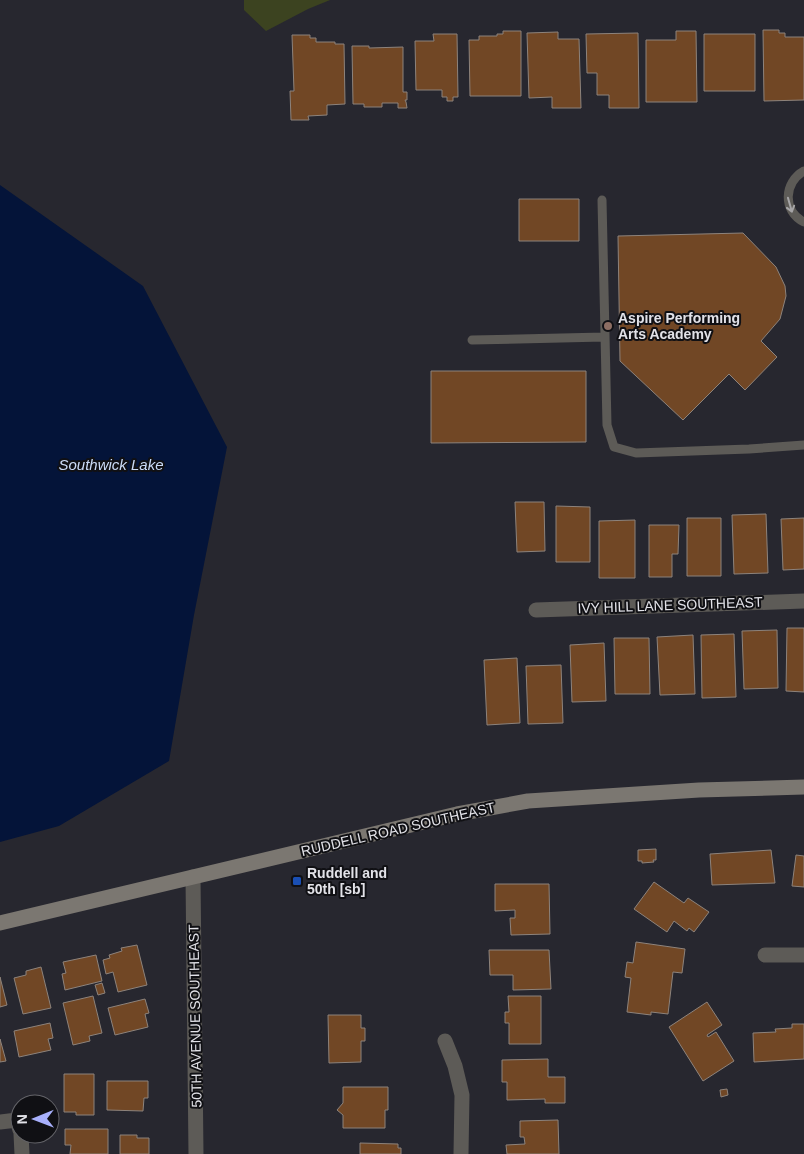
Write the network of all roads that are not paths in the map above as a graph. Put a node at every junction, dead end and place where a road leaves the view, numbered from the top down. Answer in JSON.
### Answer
{"nodes":[{"id":1,"x":804,"y":171,"type":"edge"},
{"id":2,"x":602,"y":200,"type":"dead end"},
{"id":3,"x":804,"y":222,"type":"edge"},
{"id":4,"x":604,"y":337,"type":"junction"},
{"id":5,"x":472,"y":340,"type":"dead end"},
{"id":6,"x":804,"y":445,"type":"edge"},
{"id":7,"x":804,"y":601,"type":"edge"},
{"id":8,"x":536,"y":610,"type":"dead end"},
{"id":9,"x":804,"y":787,"type":"edge"},
{"id":10,"x":193,"y":877,"type":"junction"},
{"id":11,"x":0,"y":923,"type":"edge"},
{"id":12,"x":765,"y":955,"type":"dead end"},
{"id":13,"x":804,"y":955,"type":"edge"},
{"id":14,"x":445,"y":1042,"type":"dead end"},
{"id":15,"x":196,"y":1154,"type":"edge"},
{"id":16,"x":461,"y":1154,"type":"edge"}],
"edges":[{"from":1,"to":3,"type":"lane","one_way":true},
{"from":2,"to":4,"type":"lane"},
{"from":4,"to":5,"type":"lane"},
{"from":4,"to":6,"type":"lane"},
{"from":7,"to":8,"type":"street","name":"IVY HILL LANE SOUTHEAST"},
{"from":9,"to":10,"type":"main road","name":"RUDDELL ROAD SOUTHEAST"},
{"from":10,"to":11,"type":"main road","name":"RUDDELL ROAD SOUTHEAST"},
{"from":10,"to":15,"type":"street","name":"50TH AVENUE SOUTHEAST"},
{"from":12,"to":13,"type":"street"},
{"from":14,"to":16,"type":"street"}]}
